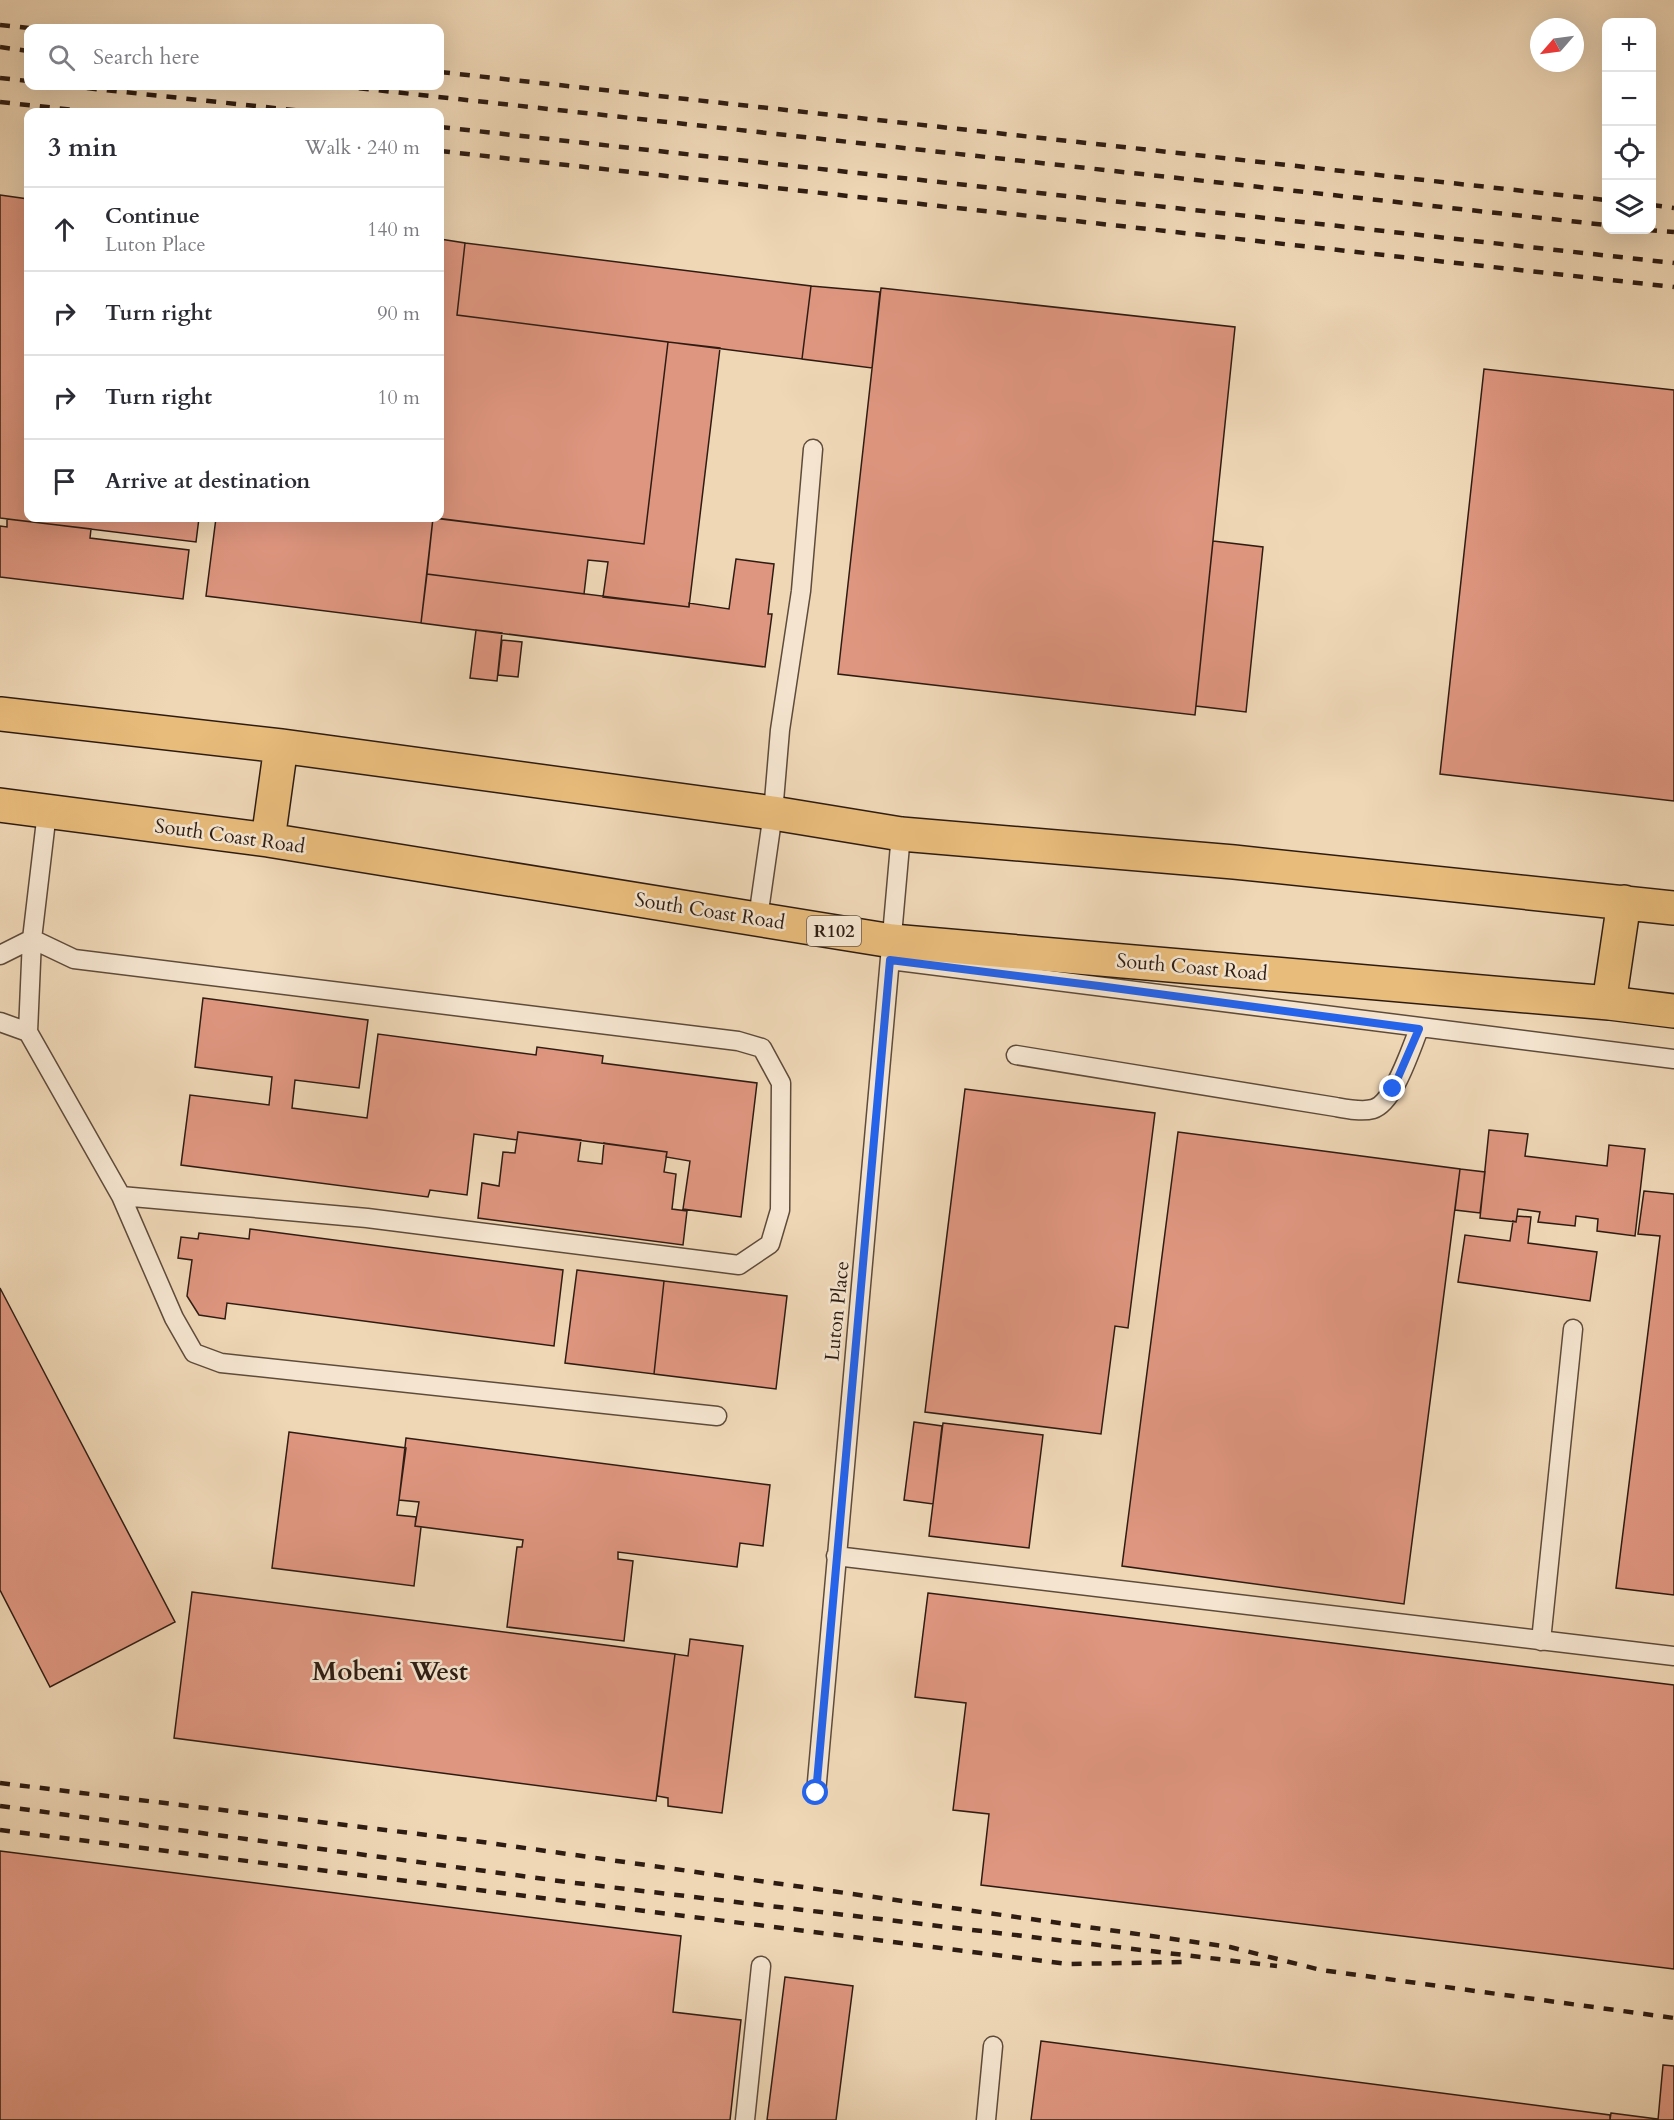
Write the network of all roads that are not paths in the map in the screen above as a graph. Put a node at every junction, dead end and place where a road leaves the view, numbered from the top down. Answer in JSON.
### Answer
{"nodes":[{"id":1,"x":813,"y":449,"type":"dead end"},
{"id":2,"x":0,"y":714,"type":"edge"},
{"id":3,"x":281,"y":746,"type":"junction"},
{"id":4,"x":0,"y":806,"type":"edge"},
{"id":5,"x":47,"y":812,"type":"junction"},
{"id":6,"x":773,"y":813,"type":"junction"},
{"id":7,"x":901,"y":834,"type":"junction"},
{"id":8,"x":268,"y":840,"type":"junction"},
{"id":9,"x":1624,"y":902,"type":"junction"},
{"id":10,"x":1674,"y":908,"type":"edge"},
{"id":11,"x":758,"y":918,"type":"junction"},
{"id":12,"x":32,"y":939,"type":"junction"},
{"id":13,"x":891,"y":951,"type":"junction"},
{"id":14,"x":0,"y":955,"type":"edge"},
{"id":15,"x":1609,"y":1003,"type":"junction"},
{"id":16,"x":1674,"y":1011,"type":"edge"},
{"id":17,"x":0,"y":1022,"type":"edge"},
{"id":18,"x":1419,"y":1029,"type":"junction"},
{"id":19,"x":28,"y":1032,"type":"junction"},
{"id":20,"x":1016,"y":1055,"type":"dead end"},
{"id":21,"x":1674,"y":1059,"type":"edge"},
{"id":22,"x":121,"y":1196,"type":"junction"},
{"id":23,"x":1573,"y":1329,"type":"dead end"},
{"id":24,"x":717,"y":1416,"type":"dead end"},
{"id":25,"x":836,"y":1556,"type":"junction"},
{"id":26,"x":1541,"y":1641,"type":"junction"},
{"id":27,"x":1674,"y":1656,"type":"edge"},
{"id":28,"x":816,"y":1793,"type":"dead end"},
{"id":29,"x":761,"y":1966,"type":"dead end"},
{"id":30,"x":993,"y":2046,"type":"dead end"},
{"id":31,"x":744,"y":2120,"type":"edge"},
{"id":32,"x":986,"y":2120,"type":"edge"}],
"edges":[{"from":1,"to":6,"type":"lane"},
{"from":2,"to":3,"type":"highway"},
{"from":3,"to":6,"type":"highway"},
{"from":3,"to":8,"type":"highway"},
{"from":4,"to":5,"type":"highway","name":"South Coast Road","number":"R102"},
{"from":5,"to":8,"type":"highway","name":"South Coast Road","number":"R102"},
{"from":5,"to":12,"type":"lane"},
{"from":6,"to":7,"type":"highway"},
{"from":6,"to":11,"type":"lane"},
{"from":7,"to":9,"type":"highway"},
{"from":7,"to":13,"type":"lane","name":"Luton Place"},
{"from":8,"to":11,"type":"highway","name":"South Coast Road","number":"R102"},
{"from":9,"to":10,"type":"highway"},
{"from":9,"to":15,"type":"highway"},
{"from":11,"to":13,"type":"highway","name":"South Coast Road","number":"R102"},
{"from":12,"to":14,"type":"lane"},
{"from":12,"to":19,"type":"lane"},
{"from":12,"to":22,"type":"lane"},
{"from":13,"to":15,"type":"highway","name":"South Coast Road","number":"R102"},
{"from":13,"to":18,"type":"lane"},
{"from":13,"to":25,"type":"lane","name":"Luton Place"},
{"from":15,"to":16,"type":"highway","name":"South Coast Road","number":"R102"},
{"from":17,"to":19,"type":"lane"},
{"from":18,"to":20,"type":"lane"},
{"from":18,"to":21,"type":"lane"},
{"from":19,"to":22,"type":"lane"},
{"from":22,"to":24,"type":"lane"},
{"from":23,"to":26,"type":"lane"},
{"from":25,"to":26,"type":"lane"},
{"from":25,"to":28,"type":"lane","name":"Luton Place"},
{"from":26,"to":27,"type":"lane"},
{"from":29,"to":31,"type":"lane"},
{"from":30,"to":32,"type":"lane"}]}
